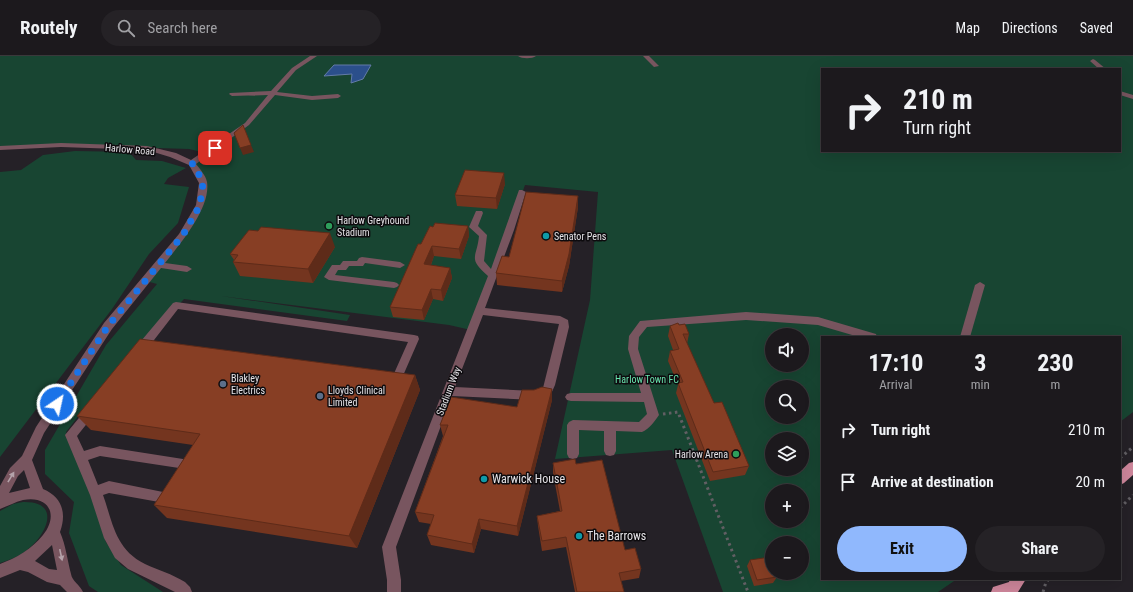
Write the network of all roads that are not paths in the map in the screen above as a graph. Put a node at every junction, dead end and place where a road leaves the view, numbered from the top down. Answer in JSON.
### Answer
{"nodes":[{"id":1,"x":314,"y":56,"type":"edge"},
{"id":2,"x":521,"y":56,"type":"edge"},
{"id":3,"x":533,"y":56,"type":"edge"},
{"id":4,"x":646,"y":56,"type":"edge"},
{"id":5,"x":1093,"y":61,"type":"dead end"},
{"id":6,"x":656,"y":66,"type":"dead end"},
{"id":7,"x":1103,"y":68,"type":"edge"},
{"id":8,"x":272,"y":93,"type":"junction"},
{"id":9,"x":1121,"y":93,"type":"edge"},
{"id":10,"x":232,"y":94,"type":"dead end"},
{"id":11,"x":338,"y":96,"type":"dead end"},
{"id":12,"x":1133,"y":97,"type":"edge"},
{"id":13,"x":0,"y":148,"type":"edge"},
{"id":14,"x":192,"y":163,"type":"junction"},
{"id":15,"x":522,"y":192,"type":"dead end"},
{"id":16,"x":479,"y":213,"type":"dead end"},
{"id":17,"x":159,"y":265,"type":"junction"},
{"id":18,"x":400,"y":265,"type":"dead end"},
{"id":19,"x":186,"y":269,"type":"dead end"},
{"id":20,"x":492,"y":275,"type":"junction"},
{"id":21,"x":394,"y":285,"type":"dead end"},
{"id":22,"x":980,"y":285,"type":"dead end"},
{"id":23,"x":478,"y":311,"type":"junction"},
{"id":24,"x":869,"y":336,"type":"edge"},
{"id":25,"x":965,"y":336,"type":"edge"},
{"id":26,"x":132,"y":361,"type":"edge"},
{"id":27,"x":397,"y":378,"type":"edge"},
{"id":28,"x":448,"y":391,"type":"junction"},
{"id":29,"x":571,"y":397,"type":"dead end"},
{"id":30,"x":647,"y":398,"type":"junction"},
{"id":31,"x":96,"y":404,"type":"edge"},
{"id":32,"x":610,"y":426,"type":"junction"},
{"id":33,"x":610,"y":451,"type":"dead end"},
{"id":34,"x":573,"y":454,"type":"dead end"},
{"id":35,"x":80,"y":457,"type":"junction"},
{"id":36,"x":26,"y":460,"type":"junction"},
{"id":37,"x":179,"y":463,"type":"edge"},
{"id":38,"x":1133,"y":467,"type":"edge"},
{"id":39,"x":1121,"y":478,"type":"edge"},
{"id":40,"x":95,"y":492,"type":"junction"},
{"id":41,"x":38,"y":493,"type":"junction"},
{"id":42,"x":159,"y":496,"type":"edge"},
{"id":43,"x":0,"y":498,"type":"edge"},
{"id":44,"x":0,"y":503,"type":"edge"},
{"id":45,"x":53,"y":532,"type":"junction"},
{"id":46,"x":20,"y":563,"type":"junction"},
{"id":47,"x":0,"y":571,"type":"edge"},
{"id":48,"x":64,"y":579,"type":"junction"},
{"id":49,"x":1015,"y":586,"type":"edge"},
{"id":50,"x":76,"y":592,"type":"edge"},
{"id":51,"x":185,"y":592,"type":"edge"},
{"id":52,"x":394,"y":592,"type":"edge"},
{"id":53,"x":998,"y":592,"type":"edge"}],
"edges":[{"from":1,"to":8,"type":"street"},
{"from":2,"to":3,"type":"street"},
{"from":4,"to":6,"type":"street"},
{"from":5,"to":7,"type":"street"},
{"from":8,"to":10,"type":"street"},
{"from":8,"to":11,"type":"street"},
{"from":8,"to":14,"type":"street"},
{"from":9,"to":12,"type":"street"},
{"from":13,"to":14,"type":"street","name":"Harlow Road"},
{"from":14,"to":17,"type":"street"},
{"from":15,"to":20,"type":"street","name":"Stadium Way"},
{"from":16,"to":20,"type":"street"},
{"from":17,"to":19,"type":"street"},
{"from":17,"to":36,"type":"street"},
{"from":18,"to":21,"type":"street"},
{"from":20,"to":23,"type":"street","name":"Stadium Way"},
{"from":22,"to":25,"type":"street"},
{"from":23,"to":28,"type":"street","name":"Stadium Way"},
{"from":23,"to":28,"type":"street"},
{"from":24,"to":30,"type":"street"},
{"from":26,"to":27,"type":"street"},
{"from":28,"to":52,"type":"street","name":"Stadium Way"},
{"from":29,"to":30,"type":"street"},
{"from":30,"to":32,"type":"street"},
{"from":31,"to":35,"type":"street"},
{"from":32,"to":33,"type":"street"},
{"from":32,"to":34,"type":"street"},
{"from":35,"to":37,"type":"street"},
{"from":35,"to":40,"type":"street"},
{"from":36,"to":41,"type":"street"},
{"from":43,"to":36,"type":"street","one_way":true},
{"from":38,"to":39,"type":"main road"},
{"from":40,"to":42,"type":"street"},
{"from":40,"to":51,"type":"street"},
{"from":41,"to":44,"type":"street"},
{"from":41,"to":45,"type":"street"},
{"from":45,"to":46,"type":"street"},
{"from":45,"to":48,"type":"street","one_way":true},
{"from":46,"to":47,"type":"street"},
{"from":46,"to":48,"type":"street"},
{"from":48,"to":50,"type":"street"},
{"from":49,"to":53,"type":"main road"}]}
